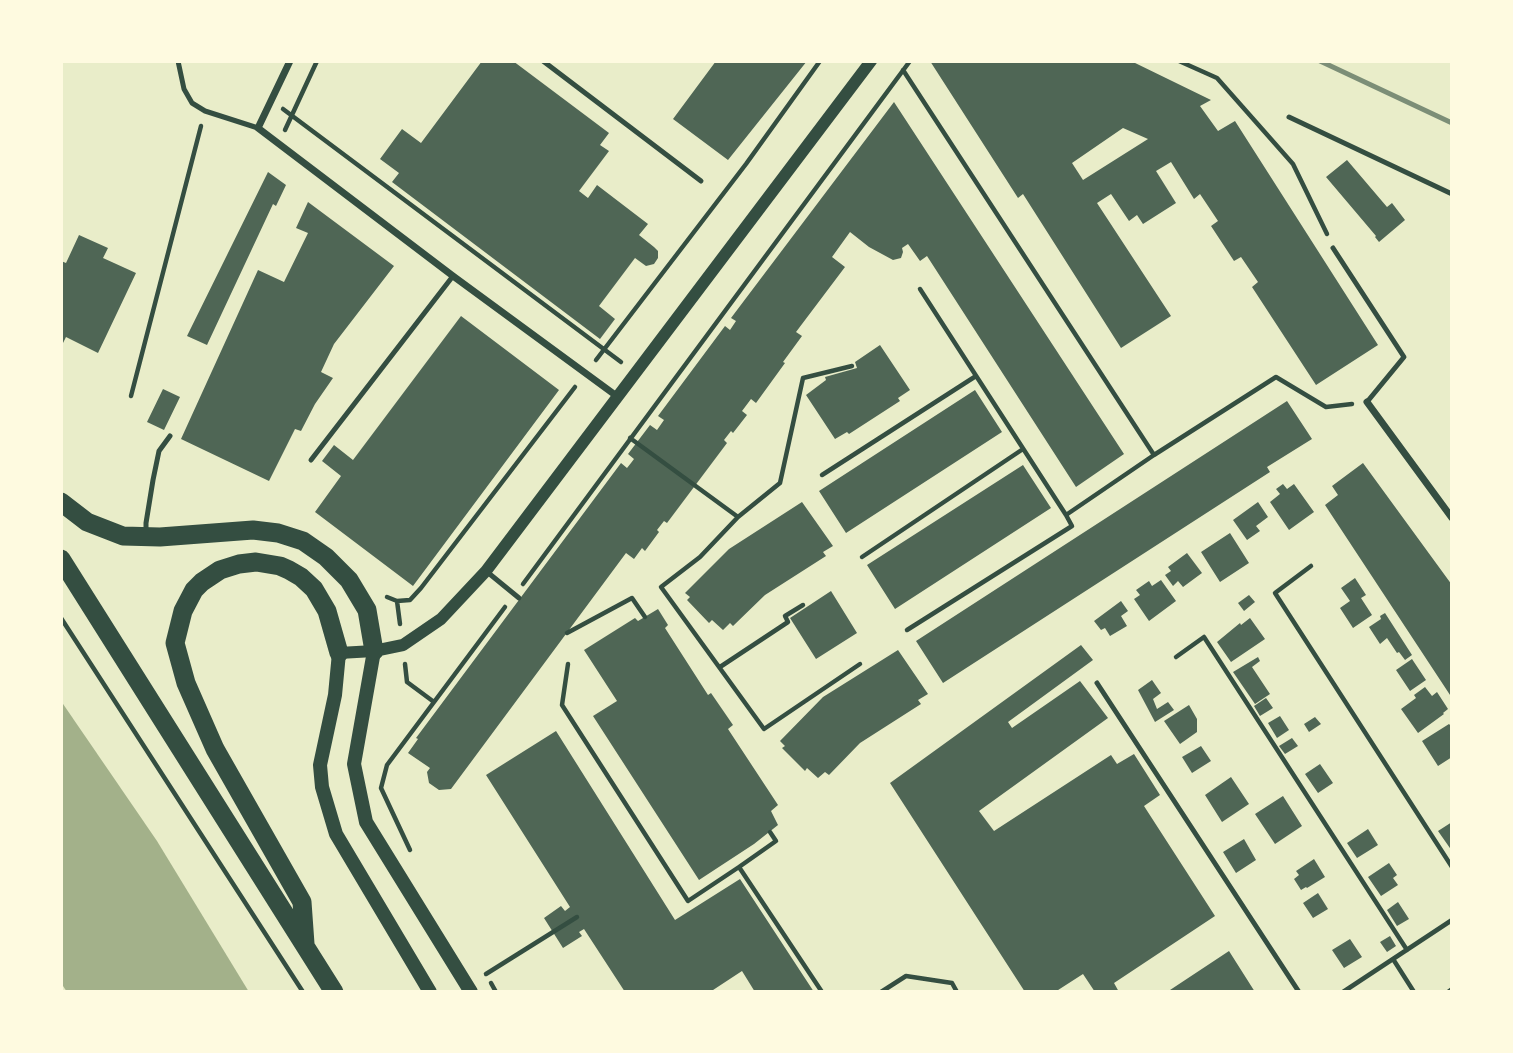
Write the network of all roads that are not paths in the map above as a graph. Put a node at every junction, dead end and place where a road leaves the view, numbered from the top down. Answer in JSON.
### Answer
{"nodes":[{"id":1,"x":178,"y":61,"type":"edge"},
{"id":2,"x":290,"y":61,"type":"edge"},
{"id":3,"x":543,"y":61,"type":"edge"},
{"id":4,"x":871,"y":61,"type":"edge"},
{"id":5,"x":1289,"y":117,"type":"dead end"},
{"id":6,"x":258,"y":128,"type":"junction"},
{"id":7,"x":701,"y":181,"type":"dead end"},
{"id":8,"x":1452,"y":194,"type":"edge"},
{"id":9,"x":1333,"y":248,"type":"road end"},
{"id":10,"x":453,"y":275,"type":"junction"},
{"id":11,"x":618,"y":397,"type":"junction"},
{"id":12,"x":1367,"y":402,"type":"joint"},
{"id":13,"x":170,"y":436,"type":"dead end"},
{"id":14,"x":311,"y":460,"type":"dead end"},
{"id":15,"x":61,"y":502,"type":"edge"},
{"id":16,"x":1452,"y":518,"type":"edge"},
{"id":17,"x":146,"y":537,"type":"junction"},
{"id":18,"x":61,"y":559,"type":"edge"},
{"id":19,"x":486,"y":571,"type":"junction"},
{"id":20,"x":517,"y":596,"type":"road end"},
{"id":21,"x":374,"y":651,"type":"junction"},
{"id":22,"x":340,"y":653,"type":"junction"},
{"id":23,"x":1097,"y":683,"type":"dead end"},
{"id":24,"x":305,"y":944,"type":"junction"},
{"id":25,"x":334,"y":992,"type":"edge"},
{"id":26,"x":430,"y":992,"type":"edge"},
{"id":27,"x":471,"y":992,"type":"edge"},
{"id":28,"x":1298,"y":992,"type":"edge"}],
"edges":[{"from":1,"to":6,"type":"lane"},
{"from":2,"to":6,"type":"street"},
{"from":3,"to":7,"type":"lane"},
{"from":4,"to":11,"type":"street"},
{"from":5,"to":8,"type":"lane"},
{"from":6,"to":10,"type":"street"},
{"from":9,"to":12,"type":"lane"},
{"from":10,"to":11,"type":"street"},
{"from":10,"to":14,"type":"lane"},
{"from":11,"to":19,"type":"street"},
{"from":12,"to":16,"type":"street"},
{"from":13,"to":17,"type":"lane"},
{"from":15,"to":17,"type":"highway"},
{"from":17,"to":21,"type":"highway"},
{"from":18,"to":24,"type":"highway"},
{"from":19,"to":20,"type":"lane"},
{"from":19,"to":21,"type":"street"},
{"from":21,"to":22,"type":"street"},
{"from":21,"to":27,"type":"main road"},
{"from":22,"to":24,"type":"highway"},
{"from":22,"to":26,"type":"main road"},
{"from":23,"to":28,"type":"lane"},
{"from":24,"to":25,"type":"highway"}]}
